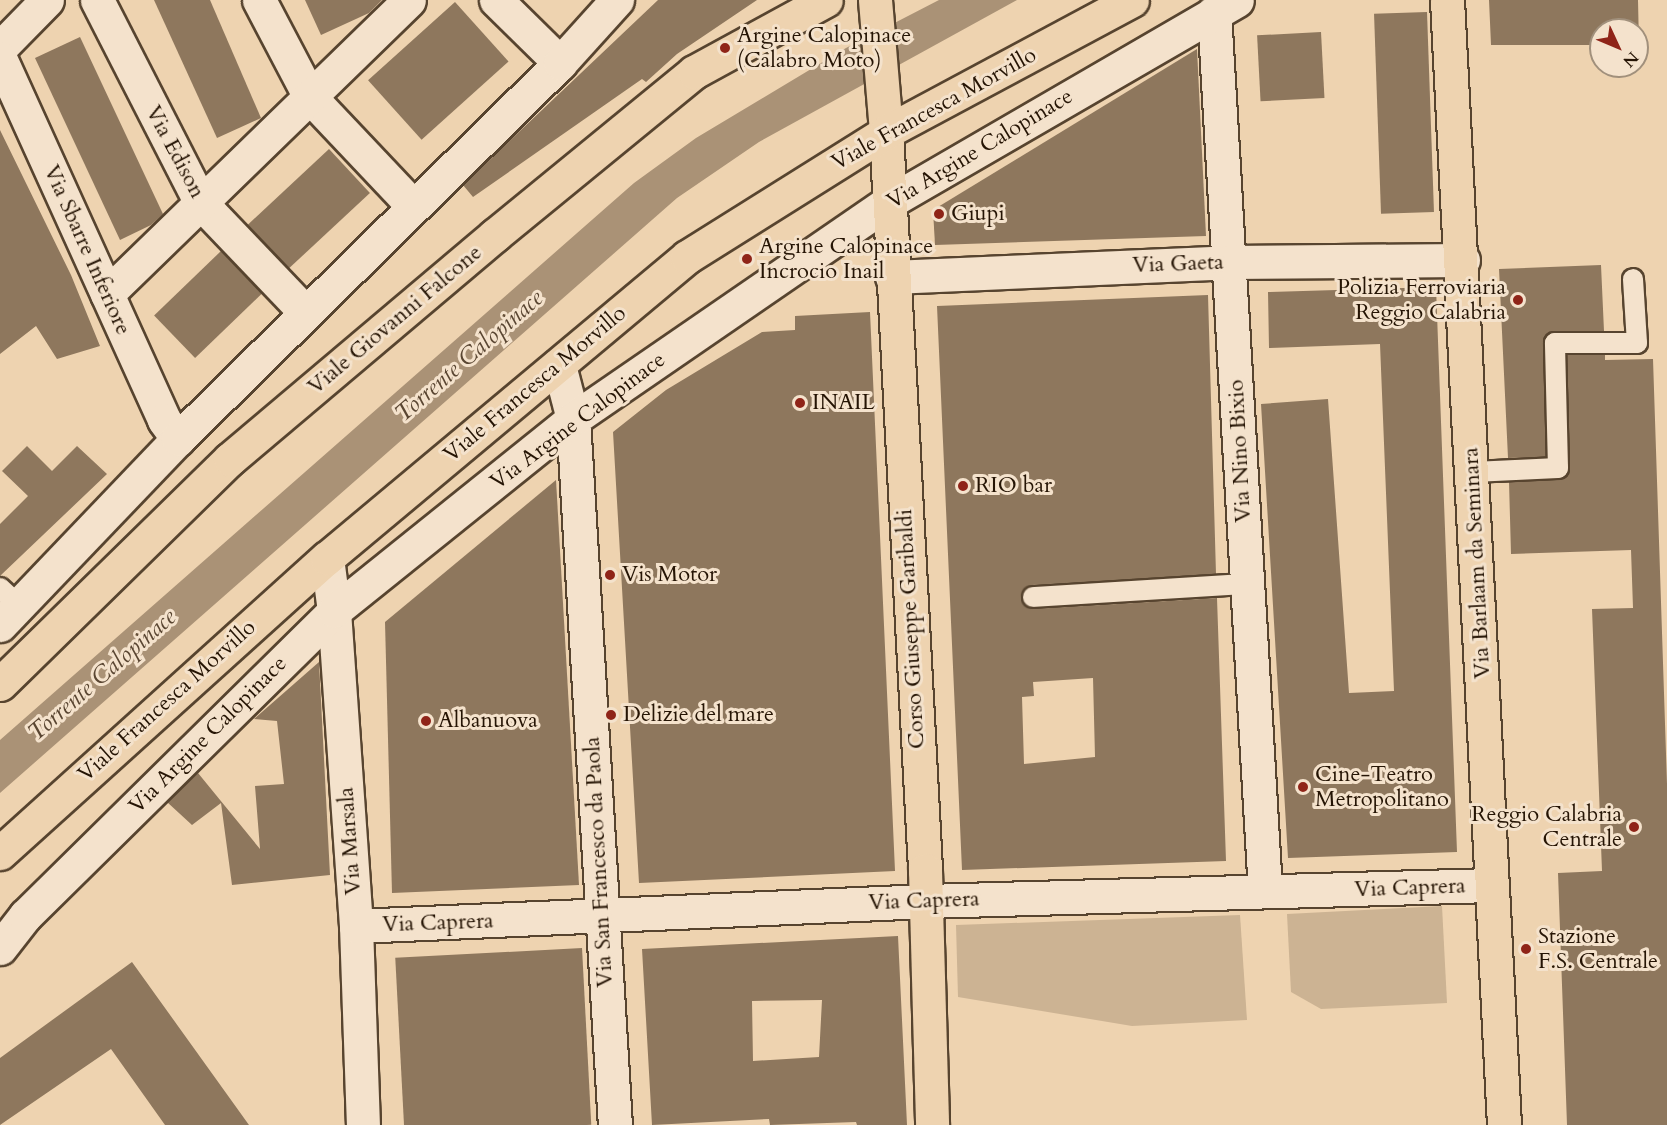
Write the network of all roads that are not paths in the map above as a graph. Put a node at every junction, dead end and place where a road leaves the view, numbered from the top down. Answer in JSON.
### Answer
{"nodes":[{"id":1,"x":47,"y":0,"type":"edge"},
{"id":2,"x":97,"y":0,"type":"edge"},
{"id":3,"x":259,"y":0,"type":"edge"},
{"id":4,"x":408,"y":0,"type":"edge"},
{"id":5,"x":496,"y":0,"type":"edge"},
{"id":6,"x":616,"y":0,"type":"edge"},
{"id":7,"x":826,"y":0,"type":"edge"},
{"id":8,"x":1132,"y":0,"type":"edge"},
{"id":9,"x":1447,"y":0,"type":"edge"},
{"id":10,"x":875,"y":4,"type":"edge"},
{"id":11,"x":1226,"y":6,"type":"edge"},
{"id":12,"x":0,"y":48,"type":"edge"},
{"id":13,"x":0,"y":58,"type":"edge"},
{"id":14,"x":560,"y":63,"type":"junction"},
{"id":15,"x":310,"y":96,"type":"junction"},
{"id":16,"x":886,"y":132,"type":"junction"},
{"id":17,"x":889,"y":202,"type":"junction"},
{"id":18,"x":201,"y":203,"type":"junction"},
{"id":19,"x":413,"y":206,"type":"junction"},
{"id":20,"x":1463,"y":260,"type":"junction"},
{"id":21,"x":1229,"y":262,"type":"junction"},
{"id":22,"x":892,"y":277,"type":"junction"},
{"id":23,"x":1633,"y":279,"type":"dead end"},
{"id":24,"x":107,"y":294,"type":"junction"},
{"id":25,"x":305,"y":312,"type":"junction"},
{"id":26,"x":559,"y":365,"type":"junction"},
{"id":27,"x":573,"y":419,"type":"junction"},
{"id":28,"x":178,"y":439,"type":"junction"},
{"id":29,"x":1473,"y":472,"type":"junction"},
{"id":30,"x":327,"y":558,"type":"junction"},
{"id":31,"x":1247,"y":584,"type":"junction"},
{"id":32,"x":1033,"y":597,"type":"dead end"},
{"id":33,"x":6,"y":606,"type":"edge"},
{"id":34,"x":334,"y":611,"type":"junction"},
{"id":35,"x":0,"y":684,"type":"edge"},
{"id":36,"x":0,"y":853,"type":"edge"},
{"id":37,"x":1492,"y":885,"type":"junction"},
{"id":38,"x":1265,"y":891,"type":"junction"},
{"id":39,"x":926,"y":901,"type":"junction"},
{"id":40,"x":602,"y":915,"type":"junction"},
{"id":41,"x":356,"y":926,"type":"junction"},
{"id":42,"x":0,"y":948,"type":"edge"},
{"id":43,"x":363,"y":1125,"type":"edge"},
{"id":44,"x":615,"y":1125,"type":"edge"},
{"id":45,"x":932,"y":1125,"type":"edge"},
{"id":46,"x":1504,"y":1125,"type":"edge"}],
"edges":[{"from":1,"to":12,"type":"street"},
{"from":2,"to":18,"type":"street","name":"Via Edison"},
{"from":3,"to":15,"type":"street"},
{"from":4,"to":15,"type":"street"},
{"from":5,"to":14,"type":"street"},
{"from":6,"to":14,"type":"street"},
{"from":7,"to":35,"type":"main road","name":"Viale Giovanni Falcone"},
{"from":8,"to":16,"type":"main road","name":"Viale Francesca Morvillo"},
{"from":9,"to":20,"type":"main road","name":"Via Barlaam da Seminara"},
{"from":10,"to":16,"type":"main road","name":"Corso Giuseppe Garibaldi"},
{"from":11,"to":17,"type":"street","name":"Via Argine Calopinace"},
{"from":11,"to":21,"type":"street","name":"Via Nino Bixio"},
{"from":13,"to":24,"type":"street","name":"Via Sbarre Inferiore"},
{"from":14,"to":19,"type":"street"},
{"from":15,"to":18,"type":"street"},
{"from":15,"to":19,"type":"street"},
{"from":16,"to":17,"type":"main road","name":"Corso Giuseppe Garibaldi"},
{"from":16,"to":26,"type":"main road","name":"Viale Francesca Morvillo"},
{"from":17,"to":22,"type":"main road","name":"Corso Giuseppe Garibaldi"},
{"from":17,"to":27,"type":"street","name":"Via Argine Calopinace"},
{"from":18,"to":24,"type":"street"},
{"from":18,"to":25,"type":"street","name":"Via Edison"},
{"from":19,"to":25,"type":"street"},
{"from":20,"to":21,"type":"street","name":"Via Gaeta"},
{"from":20,"to":29,"type":"main road","name":"Via Barlaam da Seminara"},
{"from":21,"to":22,"type":"street","name":"Via Gaeta"},
{"from":21,"to":31,"type":"street","name":"Via Nino Bixio"},
{"from":22,"to":39,"type":"main road","name":"Corso Giuseppe Garibaldi"},
{"from":23,"to":29,"type":"lane"},
{"from":24,"to":28,"type":"street","name":"Via Sbarre Inferiore"},
{"from":25,"to":28,"type":"street"},
{"from":26,"to":27,"type":"street","name":"Via San Francesco da Paola"},
{"from":26,"to":30,"type":"main road","name":"Viale Francesca Morvillo"},
{"from":27,"to":34,"type":"street","name":"Via Argine Calopinace"},
{"from":27,"to":40,"type":"street","name":"Via San Francesco da Paola"},
{"from":28,"to":33,"type":"street"},
{"from":29,"to":37,"type":"main road","name":"Via Barlaam da Seminara"},
{"from":30,"to":34,"type":"street","name":"Via Marsala"},
{"from":30,"to":36,"type":"main road","name":"Viale Francesca Morvillo"},
{"from":31,"to":32,"type":"lane"},
{"from":31,"to":38,"type":"street","name":"Via Nino Bixio"},
{"from":34,"to":41,"type":"street","name":"Via Marsala"},
{"from":34,"to":42,"type":"street","name":"Via Argine Calopinace"},
{"from":37,"to":38,"type":"street","name":"Via Caprera"},
{"from":37,"to":46,"type":"main road","name":"Via Barlaam da Seminara"},
{"from":38,"to":39,"type":"street","name":"Via Caprera"},
{"from":39,"to":40,"type":"street","name":"Via Caprera"},
{"from":39,"to":45,"type":"main road","name":"Corso Giuseppe Garibaldi"},
{"from":40,"to":41,"type":"street","name":"Via Caprera"},
{"from":40,"to":44,"type":"street","name":"Via San Francesco da Paola"},
{"from":41,"to":43,"type":"street","name":"Via Marsala"}]}
